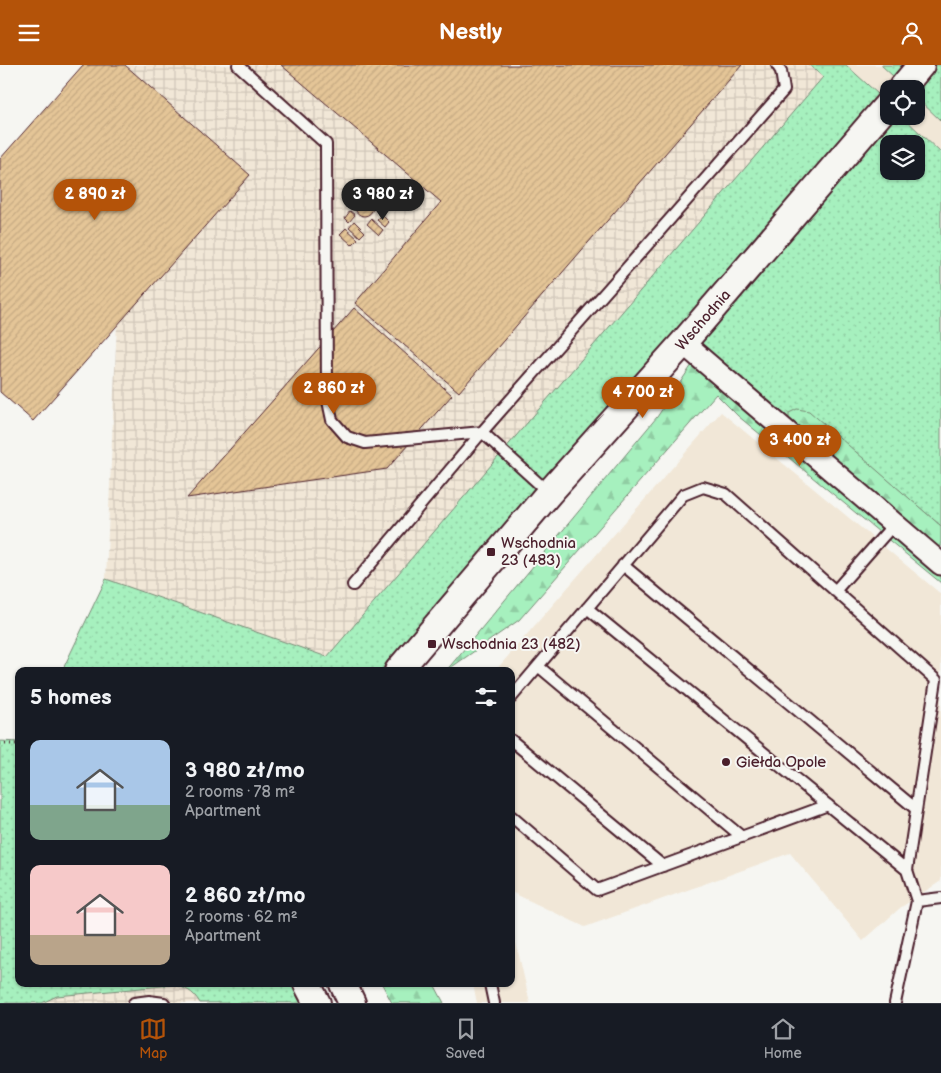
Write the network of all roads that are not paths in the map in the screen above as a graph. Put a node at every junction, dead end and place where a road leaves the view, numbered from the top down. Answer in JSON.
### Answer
{"nodes":[{"id":1,"x":238,"y":65,"type":"edge"},
{"id":2,"x":777,"y":65,"type":"edge"},
{"id":3,"x":921,"y":65,"type":"edge"},
{"id":4,"x":908,"y":80,"type":"edge"},
{"id":5,"x":880,"y":113,"type":"edge"},
{"id":6,"x":683,"y":343,"type":"junction"},
{"id":7,"x":482,"y":432,"type":"junction"},
{"id":8,"x":549,"y":493,"type":"junction"},
{"id":9,"x":894,"y":524,"type":"junction"},
{"id":10,"x":941,"y":564,"type":"edge"},
{"id":11,"x":623,"y":565,"type":"junction"},
{"id":12,"x":353,"y":585,"type":"dead end"},
{"id":13,"x":835,"y":591,"type":"junction"},
{"id":14,"x":587,"y":608,"type":"junction"},
{"id":15,"x":538,"y":666,"type":"junction"},
{"id":16,"x":401,"y":667,"type":"edge"},
{"id":17,"x":515,"y":693,"type":"edge"},
{"id":18,"x":515,"y":743,"type":"edge"},
{"id":19,"x":828,"y":805,"type":"junction"},
{"id":20,"x":916,"y":809,"type":"junction"},
{"id":21,"x":515,"y":819,"type":"edge"},
{"id":22,"x":742,"y":837,"type":"junction"},
{"id":23,"x":663,"y":866,"type":"junction"},
{"id":24,"x":906,"y":870,"type":"junction"},
{"id":25,"x":941,"y":898,"type":"edge"},
{"id":26,"x":917,"y":901,"type":"junction"},
{"id":27,"x":309,"y":987,"type":"edge"},
{"id":28,"x":344,"y":987,"type":"edge"},
{"id":29,"x":491,"y":987,"type":"edge"},
{"id":30,"x":134,"y":1003,"type":"edge"},
{"id":31,"x":164,"y":1003,"type":"edge"},
{"id":32,"x":317,"y":1003,"type":"edge"},
{"id":33,"x":352,"y":1003,"type":"edge"},
{"id":34,"x":494,"y":1003,"type":"edge"},
{"id":35,"x":895,"y":1003,"type":"edge"}],
"edges":[{"from":1,"to":7,"type":"lane"},
{"from":2,"to":7,"type":"lane"},
{"from":3,"to":4,"type":"street"},
{"from":5,"to":6,"type":"street","name":"Wschodnia"},
{"from":6,"to":8,"type":"street","name":"Wschodnia"},
{"from":6,"to":9,"type":"street"},
{"from":7,"to":8,"type":"lane"},
{"from":7,"to":12,"type":"lane"},
{"from":8,"to":16,"type":"street","name":"Wschodnia"},
{"from":9,"to":10,"type":"street"},
{"from":9,"to":13,"type":"lane"},
{"from":11,"to":13,"type":"lane"},
{"from":11,"to":14,"type":"lane"},
{"from":11,"to":20,"type":"lane"},
{"from":13,"to":20,"type":"lane"},
{"from":14,"to":15,"type":"lane"},
{"from":14,"to":19,"type":"lane"},
{"from":15,"to":17,"type":"lane"},
{"from":15,"to":22,"type":"lane"},
{"from":18,"to":23,"type":"lane"},
{"from":19,"to":22,"type":"lane"},
{"from":19,"to":24,"type":"lane"},
{"from":20,"to":24,"type":"lane"},
{"from":21,"to":23,"type":"lane"},
{"from":22,"to":23,"type":"lane"},
{"from":24,"to":26,"type":"lane"},
{"from":25,"to":26,"type":"lane"},
{"from":26,"to":35,"type":"lane"},
{"from":27,"to":32,"type":"street"},
{"from":28,"to":33,"type":"street"},
{"from":29,"to":34,"type":"lane"},
{"from":30,"to":31,"type":"lane"}]}
